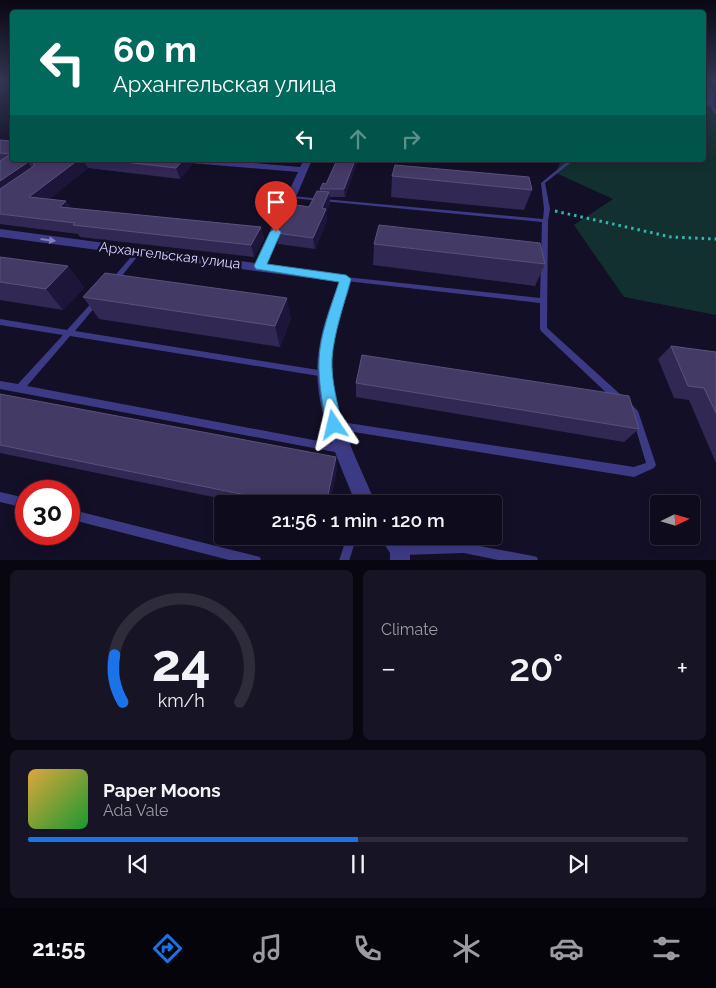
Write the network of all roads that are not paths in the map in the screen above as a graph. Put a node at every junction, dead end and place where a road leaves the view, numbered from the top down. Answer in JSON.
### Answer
{"nodes":[{"id":1,"x":236,"y":162,"type":"edge"},
{"id":2,"x":569,"y":162,"type":"edge"},
{"id":3,"x":306,"y":165,"type":"edge"},
{"id":4,"x":291,"y":197,"type":"junction"},
{"id":5,"x":545,"y":221,"type":"junction"},
{"id":6,"x":0,"y":233,"type":"edge"},
{"id":7,"x":139,"y":251,"type":"junction"},
{"id":8,"x":260,"y":266,"type":"junction"},
{"id":9,"x":346,"y":279,"type":"junction"},
{"id":10,"x":108,"y":288,"type":"edge"},
{"id":11,"x":102,"y":295,"type":"edge"},
{"id":12,"x":544,"y":301,"type":"junction"},
{"id":13,"x":0,"y":322,"type":"edge"},
{"id":14,"x":70,"y":333,"type":"junction"},
{"id":15,"x":326,"y":374,"type":"junction"},
{"id":16,"x":0,"y":384,"type":"edge"},
{"id":17,"x":20,"y":388,"type":"junction"},
{"id":18,"x":334,"y":425,"type":"junction"},
{"id":19,"x":344,"y":450,"type":"junction"},
{"id":20,"x":362,"y":495,"type":"edge"},
{"id":21,"x":0,"y":496,"type":"edge"},
{"id":22,"x":15,"y":500,"type":"edge"},
{"id":23,"x":80,"y":517,"type":"edge"},
{"id":24,"x":349,"y":545,"type":"edge"},
{"id":25,"x":397,"y":549,"type":"edge"},
{"id":26,"x":256,"y":560,"type":"edge"},
{"id":27,"x":344,"y":560,"type":"edge"},
{"id":28,"x":534,"y":560,"type":"edge"}],
"edges":[{"from":1,"to":3,"type":"street"},
{"from":2,"to":5,"type":"lane"},
{"from":3,"to":4,"type":"street"},
{"from":4,"to":5,"type":"lane"},
{"from":4,"to":8,"type":"street"},
{"from":5,"to":12,"type":"lane"},
{"from":6,"to":7,"type":"street","name":"Архангельская улица","one_way":true},
{"from":7,"to":8,"type":"street","name":"Архангельская улица"},
{"from":7,"to":10,"type":"lane"},
{"from":8,"to":9,"type":"street","name":"Архангельская улица"},
{"from":9,"to":12,"type":"lane"},
{"from":9,"to":15,"type":"street"},
{"from":11,"to":14,"type":"lane"},
{"from":12,"to":18,"type":"lane"},
{"from":13,"to":14,"type":"lane"},
{"from":14,"to":15,"type":"lane"},
{"from":14,"to":17,"type":"lane"},
{"from":15,"to":18,"type":"street"},
{"from":16,"to":17,"type":"lane"},
{"from":17,"to":19,"type":"lane"},
{"from":18,"to":19,"type":"street"},
{"from":19,"to":20,"type":"street"},
{"from":21,"to":22,"type":"lane"},
{"from":23,"to":26,"type":"lane"},
{"from":24,"to":27,"type":"lane"},
{"from":25,"to":28,"type":"lane"}]}
